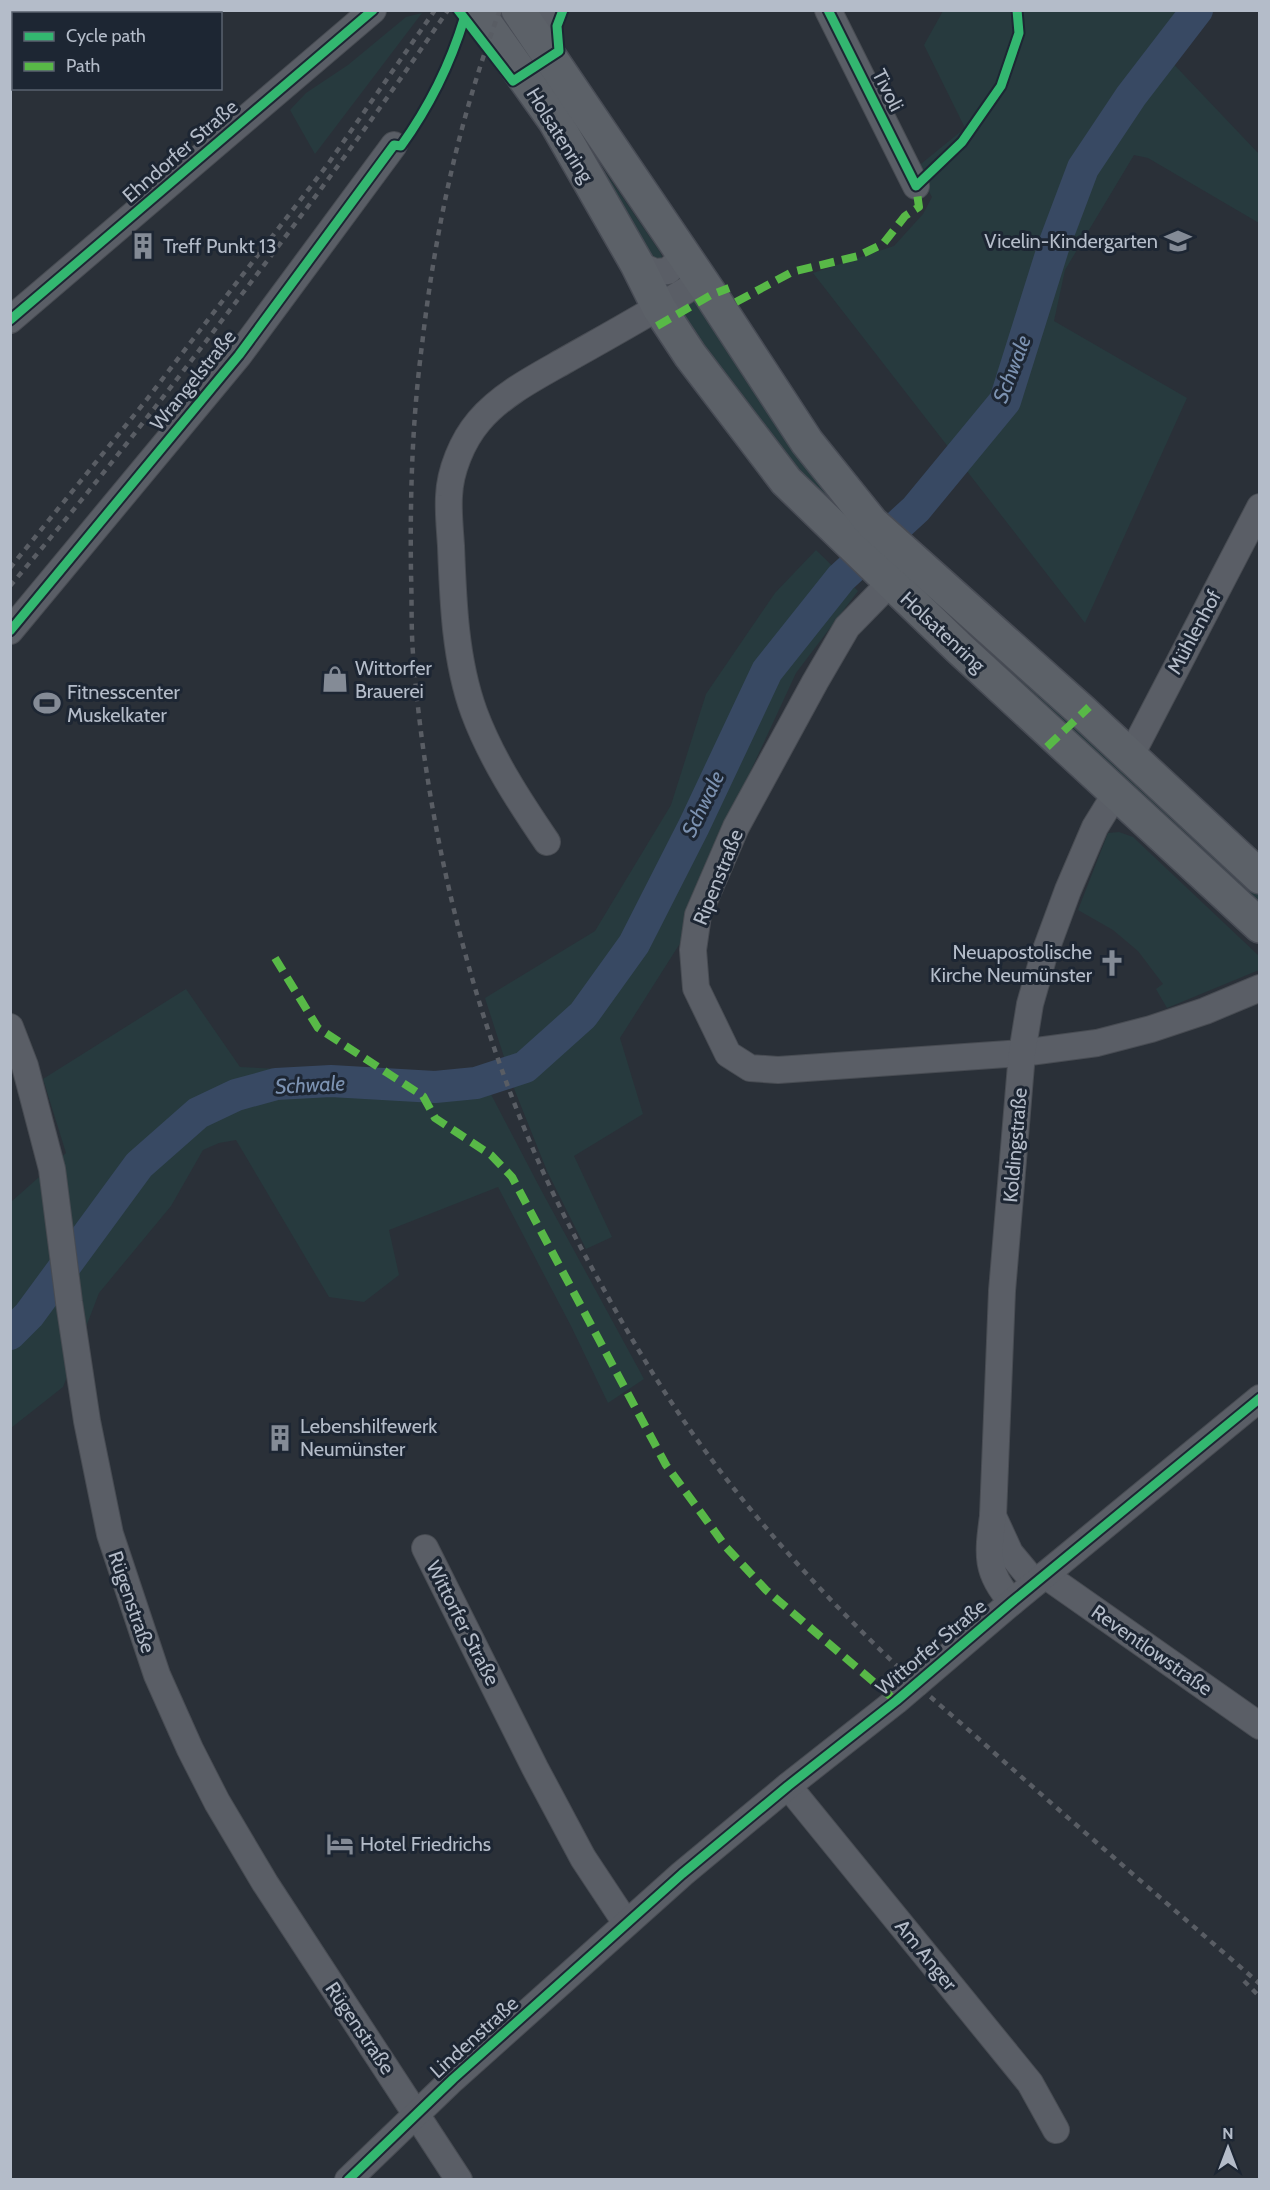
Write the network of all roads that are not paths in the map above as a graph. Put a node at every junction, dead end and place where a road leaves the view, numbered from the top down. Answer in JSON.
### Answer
{"nodes":[{"id":1,"x":373,"y":10,"type":"edge"},
{"id":2,"x":476,"y":10,"type":"edge"},
{"id":3,"x":828,"y":10,"type":"edge"},
{"id":4,"x":533,"y":19,"type":"edge"},
{"id":5,"x":394,"y":145,"type":"dead end"},
{"id":6,"x":916,"y":186,"type":"dead end"},
{"id":7,"x":637,"y":264,"type":"junction"},
{"id":8,"x":692,"y":268,"type":"junction"},
{"id":9,"x":659,"y":308,"type":"junction"},
{"id":10,"x":10,"y":320,"type":"edge"},
{"id":11,"x":1260,"y":507,"type":"edge"},
{"id":12,"x":861,"y":533,"type":"junction"},
{"id":13,"x":890,"y":567,"type":"junction"},
{"id":14,"x":10,"y":631,"type":"edge"},
{"id":15,"x":1130,"y":757,"type":"junction"},
{"id":16,"x":1116,"y":793,"type":"junction"},
{"id":17,"x":547,"y":842,"type":"dead end"},
{"id":18,"x":1260,"y":877,"type":"edge"},
{"id":19,"x":1260,"y":926,"type":"edge"},
{"id":20,"x":1260,"y":988,"type":"edge"},
{"id":21,"x":10,"y":1027,"type":"edge"},
{"id":22,"x":1022,"y":1053,"type":"junction"},
{"id":23,"x":1260,"y":1398,"type":"edge"},
{"id":24,"x":993,"y":1516,"type":"junction"},
{"id":25,"x":425,"y":1548,"type":"dead end"},
{"id":26,"x":1040,"y":1579,"type":"junction"},
{"id":27,"x":1012,"y":1602,"type":"junction"},
{"id":28,"x":1260,"y":1726,"type":"edge"},
{"id":29,"x":788,"y":1786,"type":"junction"},
{"id":30,"x":626,"y":1923,"type":"junction"},
{"id":31,"x":418,"y":2114,"type":"junction"},
{"id":32,"x":1056,"y":2130,"type":"dead end"},
{"id":33,"x":348,"y":2180,"type":"edge"},
{"id":34,"x":459,"y":2180,"type":"edge"}],
"edges":[{"from":1,"to":10,"type":"street","name":"Ehndorfer Straße"},
{"from":2,"to":7,"type":"main road","name":"Holsatenring"},
{"from":3,"to":6,"type":"street","name":"Tivoli"},
{"from":4,"to":8,"type":"main road","name":"Holsatenring"},
{"from":5,"to":14,"type":"street","name":"Wrangelstraße"},
{"from":7,"to":8,"type":"street"},
{"from":7,"to":9,"type":"main road","name":"Holsatenring"},
{"from":8,"to":9,"type":"street"},
{"from":8,"to":12,"type":"main road","name":"Holsatenring"},
{"from":9,"to":12,"type":"main road","name":"Holsatenring"},
{"from":9,"to":17,"type":"street"},
{"from":11,"to":15,"type":"street","name":"Mühlenhof"},
{"from":12,"to":13,"type":"main road","name":"Holsatenring"},
{"from":13,"to":15,"type":"main road","name":"Holsatenring"},
{"from":13,"to":16,"type":"main road","name":"Holsatenring"},
{"from":13,"to":22,"type":"street","name":"Ripenstraße"},
{"from":15,"to":18,"type":"main road","name":"Holsatenring"},
{"from":16,"to":19,"type":"main road","name":"Holsatenring"},
{"from":16,"to":22,"type":"street","name":"Koldingstraße"},
{"from":20,"to":22,"type":"street","name":"Ripenstraße"},
{"from":21,"to":31,"type":"street","name":"Rügenstraße"},
{"from":22,"to":24,"type":"street","name":"Koldingstraße"},
{"from":23,"to":26,"type":"street","name":"Wittorfer Straße"},
{"from":24,"to":26,"type":"street","name":"Koldingstraße"},
{"from":24,"to":27,"type":"street","name":"Koldingstraße"},
{"from":25,"to":30,"type":"street","name":"Wittorfer Straße"},
{"from":26,"to":27,"type":"street","name":"Wittorfer Straße"},
{"from":26,"to":28,"type":"street","name":"Reventlowstraße"},
{"from":27,"to":29,"type":"street","name":"Wittorfer Straße"},
{"from":29,"to":30,"type":"street","name":"Wittorfer Straße"},
{"from":29,"to":32,"type":"street","name":"Am Anger"},
{"from":30,"to":31,"type":"street","name":"Lindenstraße"},
{"from":31,"to":33,"type":"street","name":"Lindenstraße"},
{"from":31,"to":34,"type":"street","name":"Rügenstraße"}]}
